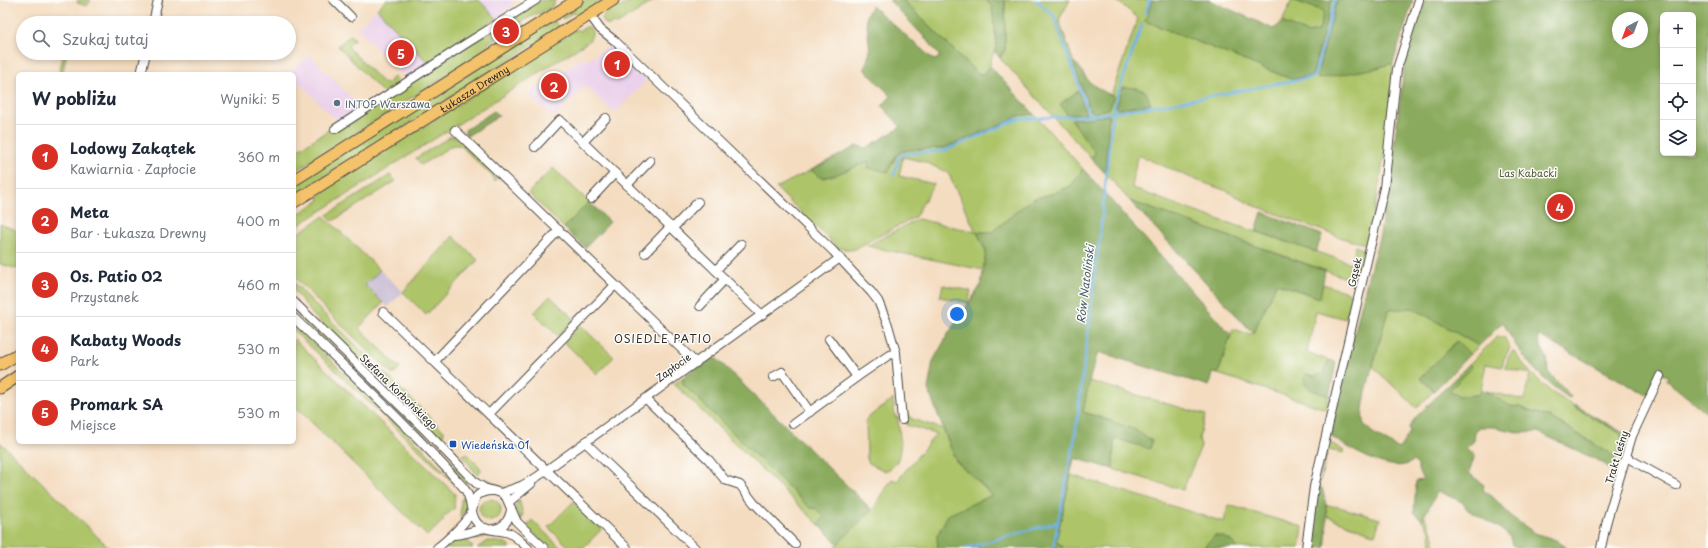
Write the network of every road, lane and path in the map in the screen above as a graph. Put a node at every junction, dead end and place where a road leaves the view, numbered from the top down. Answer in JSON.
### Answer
{"nodes":[{"id":1,"x":158,"y":0,"type":"edge"},
{"id":2,"x":334,"y":0,"type":"edge"},
{"id":3,"x":536,"y":0,"type":"edge"},
{"id":4,"x":613,"y":0,"type":"edge"},
{"id":5,"x":1419,"y":0,"type":"edge"},
{"id":6,"x":569,"y":2,"type":"edge"},
{"id":7,"x":590,"y":15,"type":"junction"},
{"id":8,"x":155,"y":16,"type":"edge"},
{"id":9,"x":351,"y":18,"type":"dead end"},
{"id":10,"x":144,"y":60,"type":"edge"},
{"id":11,"x":141,"y":72,"type":"edge"},
{"id":12,"x":606,"y":118,"type":"dead end"},
{"id":13,"x":335,"y":129,"type":"dead end"},
{"id":14,"x":455,"y":130,"type":"dead end"},
{"id":15,"x":583,"y":142,"type":"junction"},
{"id":16,"x":535,"y":146,"type":"dead end"},
{"id":17,"x":650,"y":161,"type":"dead end"},
{"id":18,"x":616,"y":174,"type":"junction"},
{"id":19,"x":296,"y":179,"type":"edge"},
{"id":20,"x":627,"y":185,"type":"junction"},
{"id":21,"x":591,"y":199,"type":"dead end"},
{"id":22,"x":296,"y":201,"type":"edge"},
{"id":23,"x":698,"y":202,"type":"dead end"},
{"id":24,"x":672,"y":227,"type":"junction"},
{"id":25,"x":559,"y":230,"type":"junction"},
{"id":26,"x":741,"y":244,"type":"dead end"},
{"id":27,"x":645,"y":253,"type":"dead end"},
{"id":28,"x":840,"y":258,"type":"junction"},
{"id":29,"x":716,"y":270,"type":"junction"},
{"id":30,"x":725,"y":279,"type":"junction"},
{"id":31,"x":615,"y":285,"type":"junction"},
{"id":32,"x":296,"y":304,"type":"edge"},
{"id":33,"x":700,"y":306,"type":"dead end"},
{"id":34,"x":383,"y":312,"type":"dead end"},
{"id":35,"x":762,"y":315,"type":"junction"},
{"id":36,"x":296,"y":320,"type":"edge"},
{"id":37,"x":829,"y":339,"type":"dead end"},
{"id":38,"x":896,"y":353,"type":"junction"},
{"id":39,"x":16,"y":355,"type":"edge"},
{"id":40,"x":435,"y":361,"type":"junction"},
{"id":41,"x":696,"y":363,"type":"junction"},
{"id":42,"x":0,"y":365,"type":"edge"},
{"id":43,"x":1660,"y":376,"type":"dead end"},
{"id":44,"x":16,"y":377,"type":"edge"},
{"id":45,"x":773,"y":377,"type":"dead end"},
{"id":46,"x":857,"y":377,"type":"junction"},
{"id":47,"x":0,"y":388,"type":"edge"},
{"id":48,"x":646,"y":399,"type":"junction"},
{"id":49,"x":810,"y":412,"type":"junction"},
{"id":50,"x":489,"y":414,"type":"junction"},
{"id":51,"x":902,"y":420,"type":"dead end"},
{"id":52,"x":793,"y":424,"type":"dead end"},
{"id":53,"x":586,"y":442,"type":"junction"},
{"id":54,"x":1626,"y":457,"type":"junction"},
{"id":55,"x":547,"y":470,"type":"junction"},
{"id":56,"x":537,"y":477,"type":"junction"},
{"id":57,"x":1676,"y":485,"type":"dead end"},
{"id":58,"x":492,"y":491,"type":"junction"},
{"id":59,"x":501,"y":493,"type":"junction"},
{"id":60,"x":510,"y":506,"type":"junction"},
{"id":61,"x":472,"y":511,"type":"junction"},
{"id":62,"x":488,"y":529,"type":"junction"},
{"id":63,"x":453,"y":535,"type":"junction"},
{"id":64,"x":795,"y":544,"type":"dead end"},
{"id":65,"x":437,"y":548,"type":"edge"},
{"id":66,"x":528,"y":548,"type":"edge"},
{"id":67,"x":544,"y":548,"type":"edge"},
{"id":68,"x":627,"y":548,"type":"edge"},
{"id":69,"x":695,"y":548,"type":"edge"},
{"id":70,"x":1306,"y":548,"type":"edge"},
{"id":71,"x":1601,"y":548,"type":"edge"}],
"edges":[{"from":1,"to":8,"type":"street"},
{"from":2,"to":9,"type":"street"},
{"from":3,"to":13,"type":"street"},
{"from":4,"to":7,"type":"main road","name":"Łukasza Drewny"},
{"from":5,"to":70,"type":"street","name":"Gąsek"},
{"from":6,"to":19,"type":"main road","name":"Łukasza Drewny"},
{"from":7,"to":22,"type":"main road","name":"Łukasza Drewny"},
{"from":7,"to":28,"type":"street"},
{"from":10,"to":11,"type":"street"},
{"from":12,"to":15,"type":"street"},
{"from":14,"to":25,"type":"street"},
{"from":15,"to":16,"type":"street"},
{"from":15,"to":18,"type":"street"},
{"from":17,"to":20,"type":"street"},
{"from":18,"to":20,"type":"street"},
{"from":18,"to":21,"type":"street"},
{"from":20,"to":24,"type":"street"},
{"from":23,"to":24,"type":"street"},
{"from":24,"to":27,"type":"street"},
{"from":24,"to":29,"type":"street"},
{"from":25,"to":31,"type":"street"},
{"from":25,"to":40,"type":"street"},
{"from":26,"to":29,"type":"street"},
{"from":28,"to":35,"type":"street","name":"Zapłocie"},
{"from":28,"to":38,"type":"street"},
{"from":29,"to":30,"type":"street"},
{"from":30,"to":33,"type":"street"},
{"from":30,"to":35,"type":"street"},
{"from":31,"to":41,"type":"street"},
{"from":31,"to":50,"type":"street"},
{"from":32,"to":58,"type":"street","name":"Stefana Korbońskiego"},
{"from":34,"to":40,"type":"street"},
{"from":35,"to":41,"type":"street","name":"Zapłocie"},
{"from":36,"to":61,"type":"street","name":"Stefana Korbońskiego"},
{"from":37,"to":46,"type":"street"},
{"from":38,"to":46,"type":"street"},
{"from":38,"to":51,"type":"street"},
{"from":39,"to":42,"type":"main road"},
{"from":40,"to":50,"type":"street"},
{"from":41,"to":48,"type":"street","name":"Zapłocie"},
{"from":43,"to":54,"type":"street","name":"Trakt Leśny"},
{"from":44,"to":47,"type":"main road"},
{"from":45,"to":49,"type":"street"},
{"from":46,"to":49,"type":"street"},
{"from":48,"to":53,"type":"street","name":"Zapłocie"},
{"from":48,"to":64,"type":"street"},
{"from":49,"to":52,"type":"street"},
{"from":50,"to":55,"type":"street"},
{"from":53,"to":55,"type":"street","name":"Zapłocie"},
{"from":53,"to":69,"type":"street"},
{"from":54,"to":57,"type":"street"},
{"from":54,"to":71,"type":"street","name":"Trakt Leśny"},
{"from":55,"to":56,"type":"street","name":"Zapłocie"},
{"from":55,"to":68,"type":"street"},
{"from":56,"to":59,"type":"street","name":"Zapłocie"},
{"from":56,"to":60,"type":"street","name":"Zapłocie"},
{"from":58,"to":59,"type":"street","name":"Stefana Korbońskiego"},
{"from":58,"to":61,"type":"street"},
{"from":59,"to":60,"type":"street"},
{"from":60,"to":62,"type":"street"},
{"from":60,"to":67,"type":"street"},
{"from":61,"to":62,"type":"street","name":"Stefana Korbońskiego"},
{"from":61,"to":63,"type":"street"},
{"from":62,"to":63,"type":"street"},
{"from":62,"to":66,"type":"street"},
{"from":63,"to":65,"type":"street"}]}
